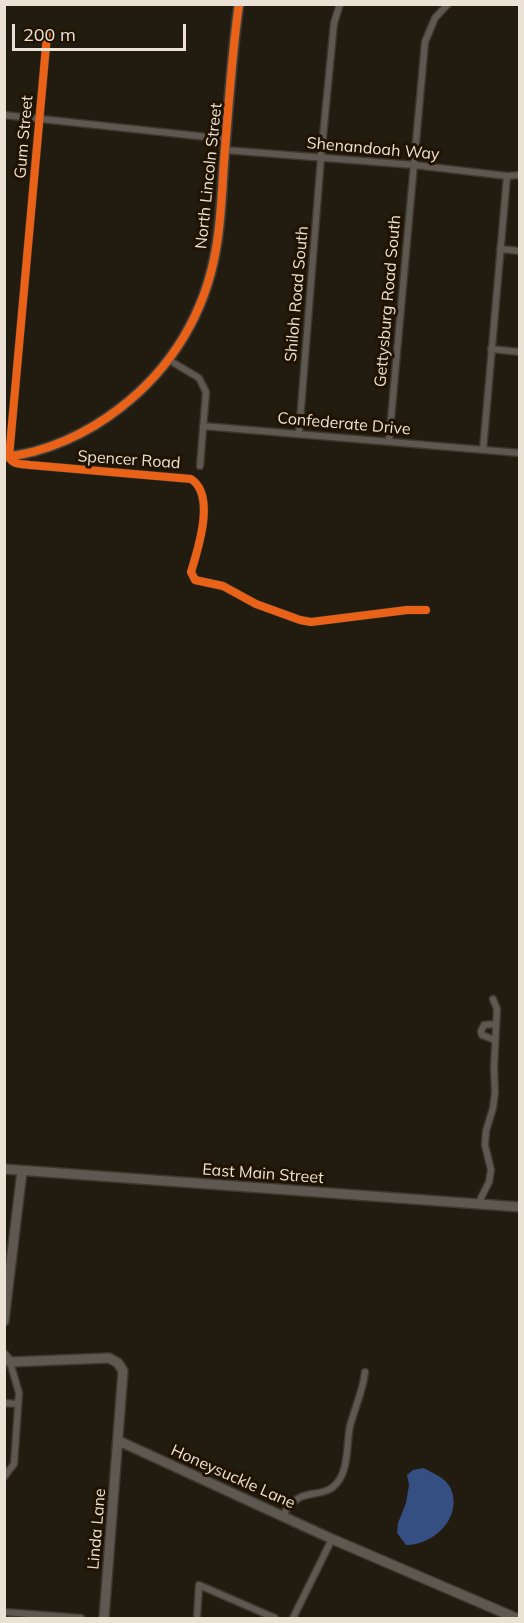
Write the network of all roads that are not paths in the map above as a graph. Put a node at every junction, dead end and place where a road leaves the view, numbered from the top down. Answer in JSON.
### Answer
{"nodes":[{"id":1,"x":239,"y":4,"type":"edge"},
{"id":2,"x":340,"y":4,"type":"edge"},
{"id":3,"x":448,"y":4,"type":"edge"},
{"id":4,"x":47,"y":35,"type":"dead end"},
{"id":5,"x":4,"y":115,"type":"edge"},
{"id":6,"x":39,"y":119,"type":"junction"},
{"id":7,"x":226,"y":139,"type":"junction"},
{"id":8,"x":225,"y":150,"type":"junction"},
{"id":9,"x":321,"y":158,"type":"junction"},
{"id":10,"x":414,"y":165,"type":"junction"},
{"id":11,"x":519,"y":175,"type":"edge"},
{"id":12,"x":507,"y":176,"type":"junction"},
{"id":13,"x":500,"y":249,"type":"junction"},
{"id":14,"x":519,"y":251,"type":"edge"},
{"id":15,"x":491,"y":349,"type":"junction"},
{"id":16,"x":519,"y":352,"type":"edge"},
{"id":17,"x":169,"y":360,"type":"junction"},
{"id":18,"x":203,"y":426,"type":"junction"},
{"id":19,"x":299,"y":433,"type":"junction"},
{"id":20,"x":389,"y":441,"type":"junction"},
{"id":21,"x":483,"y":450,"type":"junction"},
{"id":22,"x":519,"y":453,"type":"edge"},
{"id":23,"x":7,"y":457,"type":"edge"},
{"id":24,"x":200,"y":466,"type":"dead end"},
{"id":25,"x":426,"y":610,"type":"dead end"},
{"id":26,"x":493,"y":999,"type":"dead end"},
{"id":27,"x":496,"y":1023,"type":"junction"},
{"id":28,"x":495,"y":1040,"type":"junction"},
{"id":29,"x":4,"y":1169,"type":"edge"},
{"id":30,"x":22,"y":1171,"type":"junction"},
{"id":31,"x":478,"y":1203,"type":"junction"},
{"id":32,"x":519,"y":1207,"type":"edge"},
{"id":33,"x":4,"y":1321,"type":"edge"},
{"id":34,"x":7,"y":1359,"type":"edge"},
{"id":35,"x":365,"y":1372,"type":"dead end"},
{"id":36,"x":4,"y":1403,"type":"edge"},
{"id":37,"x":18,"y":1404,"type":"junction"},
{"id":38,"x":119,"y":1441,"type":"junction"},
{"id":39,"x":4,"y":1477,"type":"edge"},
{"id":40,"x":283,"y":1515,"type":"junction"},
{"id":41,"x":332,"y":1539,"type":"junction"},
{"id":42,"x":4,"y":1612,"type":"edge"},
{"id":43,"x":81,"y":1618,"type":"edge"},
{"id":44,"x":104,"y":1618,"type":"edge"},
{"id":45,"x":197,"y":1618,"type":"edge"},
{"id":46,"x":275,"y":1618,"type":"edge"},
{"id":47,"x":293,"y":1618,"type":"edge"},
{"id":48,"x":516,"y":1618,"type":"edge"}],
"edges":[{"from":1,"to":7,"type":"street","name":"North Lincoln Street"},
{"from":2,"to":9,"type":"street","name":"Shiloh Road South"},
{"from":3,"to":10,"type":"street","name":"Gettysburg Road South"},
{"from":4,"to":6,"type":"street","name":"Gum Street"},
{"from":5,"to":6,"type":"street"},
{"from":6,"to":7,"type":"street"},
{"from":6,"to":23,"type":"street","name":"Gum Street"},
{"from":7,"to":8,"type":"street","name":"North Lincoln Street"},
{"from":8,"to":9,"type":"street","name":"Shenandoah Way"},
{"from":8,"to":17,"type":"street","name":"North Lincoln Street"},
{"from":9,"to":10,"type":"street","name":"Shenandoah Way"},
{"from":9,"to":19,"type":"street","name":"Shiloh Road South"},
{"from":10,"to":12,"type":"street","name":"Shenandoah Way"},
{"from":10,"to":20,"type":"street","name":"Gettysburg Road South"},
{"from":11,"to":12,"type":"street","name":"Shenandoah Way"},
{"from":12,"to":13,"type":"street"},
{"from":13,"to":14,"type":"street"},
{"from":13,"to":15,"type":"street"},
{"from":15,"to":16,"type":"street"},
{"from":15,"to":21,"type":"street"},
{"from":17,"to":18,"type":"street"},
{"from":17,"to":23,"type":"street","name":"North Lincoln Street"},
{"from":18,"to":19,"type":"street","name":"Confederate Drive"},
{"from":18,"to":24,"type":"street"},
{"from":19,"to":20,"type":"street","name":"Confederate Drive"},
{"from":20,"to":21,"type":"street","name":"Confederate Drive"},
{"from":21,"to":22,"type":"street","name":"Confederate Drive"},
{"from":23,"to":25,"type":"street","name":"Spencer Road"},
{"from":26,"to":27,"type":"street"},
{"from":27,"to":28,"type":"street"},
{"from":27,"to":28,"type":"street"},
{"from":28,"to":31,"type":"street"},
{"from":29,"to":30,"type":"street","name":"East Main Street"},
{"from":30,"to":31,"type":"street","name":"East Main Street"},
{"from":30,"to":33,"type":"street"},
{"from":31,"to":32,"type":"street","name":"East Main Street"},
{"from":34,"to":37,"type":"street"},
{"from":34,"to":38,"type":"street"},
{"from":35,"to":40,"type":"street"},
{"from":36,"to":37,"type":"street"},
{"from":37,"to":39,"type":"street"},
{"from":38,"to":40,"type":"street","name":"Honeysuckle Lane"},
{"from":38,"to":44,"type":"street","name":"Linda Lane"},
{"from":40,"to":41,"type":"street","name":"Honeysuckle Lane"},
{"from":41,"to":47,"type":"street"},
{"from":41,"to":48,"type":"street","name":"Honeysuckle Lane"},
{"from":42,"to":43,"type":"street"},
{"from":45,"to":46,"type":"street"}]}
